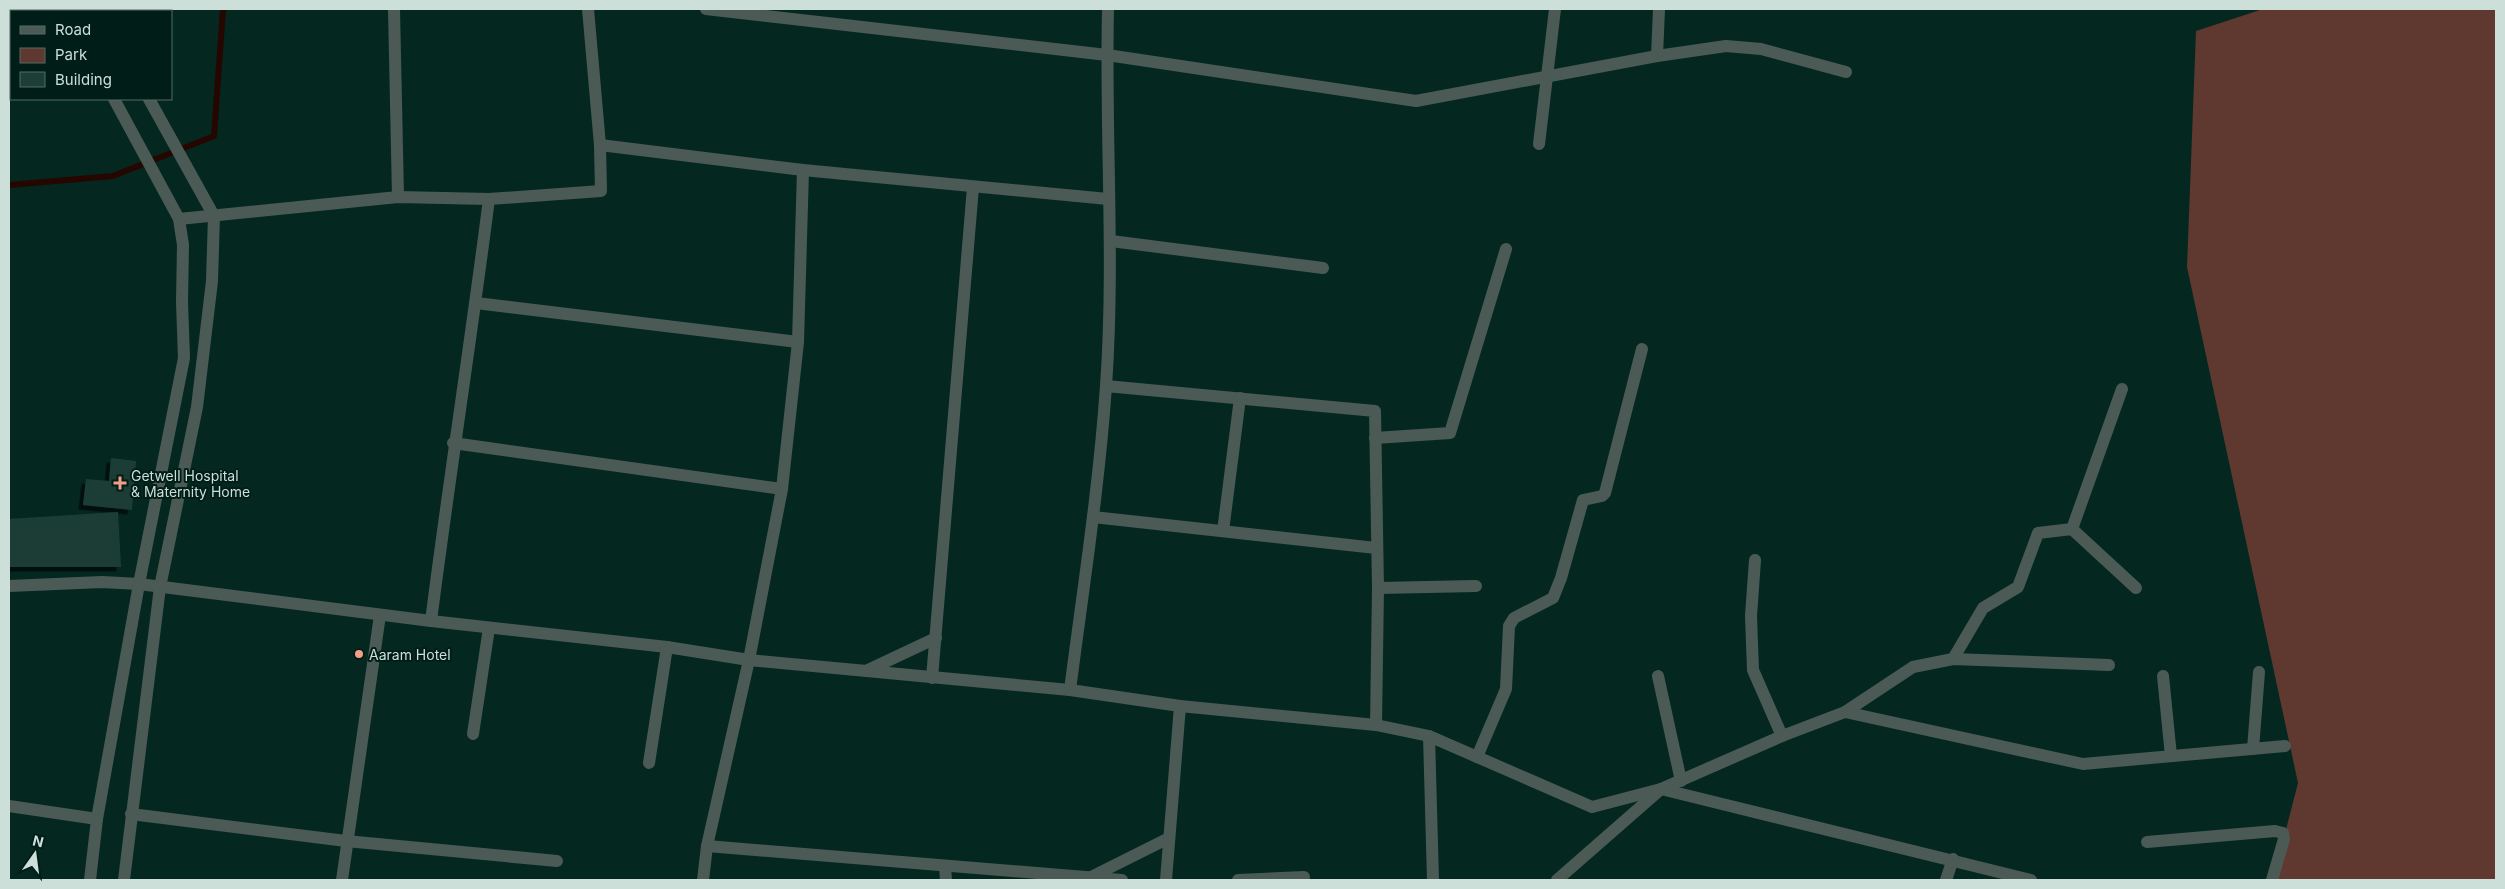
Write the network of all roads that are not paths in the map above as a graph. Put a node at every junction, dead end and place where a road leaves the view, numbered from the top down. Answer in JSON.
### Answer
{"nodes":[{"id":1,"x":394,"y":9,"type":"edge"},
{"id":2,"x":588,"y":9,"type":"edge"},
{"id":3,"x":706,"y":9,"type":"edge"},
{"id":4,"x":1108,"y":9,"type":"edge"},
{"id":5,"x":1555,"y":9,"type":"edge"},
{"id":6,"x":1658,"y":9,"type":"edge"},
{"id":7,"x":1107,"y":55,"type":"junction"},
{"id":8,"x":1658,"y":56,"type":"junction"},
{"id":9,"x":1846,"y":72,"type":"dead end"},
{"id":10,"x":1547,"y":77,"type":"junction"},
{"id":11,"x":114,"y":100,"type":"edge"},
{"id":12,"x":150,"y":100,"type":"edge"},
{"id":13,"x":1540,"y":144,"type":"dead end"},
{"id":14,"x":600,"y":145,"type":"junction"},
{"id":15,"x":803,"y":170,"type":"junction"},
{"id":16,"x":973,"y":187,"type":"junction"},
{"id":17,"x":398,"y":197,"type":"junction"},
{"id":18,"x":489,"y":199,"type":"junction"},
{"id":19,"x":1108,"y":199,"type":"junction"},
{"id":20,"x":214,"y":216,"type":"junction"},
{"id":21,"x":179,"y":219,"type":"junction"},
{"id":22,"x":1111,"y":242,"type":"junction"},
{"id":23,"x":1506,"y":249,"type":"dead end"},
{"id":24,"x":1323,"y":268,"type":"dead end"},
{"id":25,"x":476,"y":303,"type":"junction"},
{"id":26,"x":798,"y":342,"type":"junction"},
{"id":27,"x":1642,"y":349,"type":"dead end"},
{"id":28,"x":1106,"y":386,"type":"junction"},
{"id":29,"x":2122,"y":389,"type":"dead end"},
{"id":30,"x":1240,"y":398,"type":"junction"},
{"id":31,"x":1375,"y":438,"type":"junction"},
{"id":32,"x":453,"y":443,"type":"junction"},
{"id":33,"x":782,"y":489,"type":"junction"},
{"id":34,"x":1093,"y":517,"type":"junction"},
{"id":35,"x":2072,"y":529,"type":"junction"},
{"id":36,"x":1223,"y":531,"type":"junction"},
{"id":37,"x":1376,"y":548,"type":"junction"},
{"id":38,"x":1755,"y":560,"type":"dead end"},
{"id":39,"x":139,"y":584,"type":"junction"},
{"id":40,"x":9,"y":586,"type":"edge"},
{"id":41,"x":1476,"y":586,"type":"dead end"},
{"id":42,"x":160,"y":587,"type":"junction"},
{"id":43,"x":1378,"y":588,"type":"junction"},
{"id":44,"x":2136,"y":588,"type":"dead end"},
{"id":45,"x":380,"y":615,"type":"junction"},
{"id":46,"x":430,"y":621,"type":"junction"},
{"id":47,"x":488,"y":628,"type":"junction"},
{"id":48,"x":936,"y":638,"type":"junction"},
{"id":49,"x":667,"y":647,"type":"junction"},
{"id":50,"x":748,"y":660,"type":"junction"},
{"id":51,"x":1952,"y":660,"type":"junction"},
{"id":52,"x":2109,"y":665,"type":"dead end"},
{"id":53,"x":866,"y":672,"type":"junction"},
{"id":54,"x":2258,"y":672,"type":"dead end"},
{"id":55,"x":1658,"y":676,"type":"dead end"},
{"id":56,"x":2163,"y":676,"type":"dead end"},
{"id":57,"x":932,"y":678,"type":"junction"},
{"id":58,"x":1070,"y":690,"type":"junction"},
{"id":59,"x":1180,"y":706,"type":"junction"},
{"id":60,"x":1845,"y":712,"type":"junction"},
{"id":61,"x":1376,"y":725,"type":"junction"},
{"id":62,"x":473,"y":734,"type":"dead end"},
{"id":63,"x":1429,"y":736,"type":"junction"},
{"id":64,"x":1782,"y":736,"type":"junction"},
{"id":65,"x":2285,"y":746,"type":"dead end"},
{"id":66,"x":2253,"y":749,"type":"junction"},
{"id":67,"x":2171,"y":756,"type":"junction"},
{"id":68,"x":1477,"y":757,"type":"junction"},
{"id":69,"x":649,"y":763,"type":"dead end"},
{"id":70,"x":1681,"y":781,"type":"junction"},
{"id":71,"x":1661,"y":789,"type":"junction"},
{"id":72,"x":9,"y":806,"type":"edge"},
{"id":73,"x":131,"y":814,"type":"junction"},
{"id":74,"x":97,"y":819,"type":"junction"},
{"id":75,"x":1169,"y":838,"type":"junction"},
{"id":76,"x":346,"y":841,"type":"junction"},
{"id":77,"x":2147,"y":842,"type":"dead end"},
{"id":78,"x":707,"y":846,"type":"junction"},
{"id":79,"x":1953,"y":860,"type":"junction"},
{"id":80,"x":557,"y":861,"type":"dead end"},
{"id":81,"x":945,"y":866,"type":"junction"},
{"id":82,"x":1304,"y":877,"type":"dead end"},
{"id":83,"x":1061,"y":878,"type":"edge"},
{"id":84,"x":1089,"y":878,"type":"junction"},
{"id":85,"x":90,"y":880,"type":"edge"},
{"id":86,"x":124,"y":880,"type":"edge"},
{"id":87,"x":342,"y":880,"type":"edge"},
{"id":88,"x":703,"y":880,"type":"edge"},
{"id":89,"x":946,"y":880,"type":"edge"},
{"id":90,"x":1122,"y":880,"type":"edge"},
{"id":91,"x":1166,"y":880,"type":"edge"},
{"id":92,"x":1238,"y":880,"type":"edge"},
{"id":93,"x":1433,"y":880,"type":"edge"},
{"id":94,"x":1557,"y":880,"type":"edge"},
{"id":95,"x":1946,"y":880,"type":"edge"},
{"id":96,"x":2031,"y":880,"type":"edge"},
{"id":97,"x":2272,"y":880,"type":"edge"}],
"edges":[{"from":1,"to":17,"type":"street"},
{"from":2,"to":14,"type":"street"},
{"from":3,"to":7,"type":"street"},
{"from":4,"to":7,"type":"street"},
{"from":5,"to":10,"type":"street"},
{"from":6,"to":8,"type":"street"},
{"from":7,"to":10,"type":"street"},
{"from":7,"to":19,"type":"street"},
{"from":8,"to":9,"type":"street"},
{"from":8,"to":10,"type":"street"},
{"from":10,"to":13,"type":"street"},
{"from":11,"to":21,"type":"street"},
{"from":12,"to":20,"type":"street"},
{"from":14,"to":15,"type":"street"},
{"from":14,"to":18,"type":"street"},
{"from":15,"to":16,"type":"street"},
{"from":15,"to":26,"type":"street"},
{"from":16,"to":19,"type":"street"},
{"from":16,"to":48,"type":"street"},
{"from":17,"to":18,"type":"street"},
{"from":17,"to":20,"type":"street"},
{"from":18,"to":25,"type":"street"},
{"from":19,"to":22,"type":"street"},
{"from":20,"to":21,"type":"street"},
{"from":20,"to":42,"type":"street"},
{"from":21,"to":39,"type":"street"},
{"from":22,"to":24,"type":"street"},
{"from":22,"to":28,"type":"street"},
{"from":23,"to":31,"type":"street"},
{"from":25,"to":26,"type":"street"},
{"from":25,"to":32,"type":"street"},
{"from":26,"to":33,"type":"street"},
{"from":27,"to":68,"type":"street"},
{"from":28,"to":30,"type":"street"},
{"from":28,"to":34,"type":"street"},
{"from":29,"to":35,"type":"street"},
{"from":30,"to":31,"type":"street"},
{"from":30,"to":36,"type":"street"},
{"from":31,"to":37,"type":"street"},
{"from":32,"to":33,"type":"street"},
{"from":32,"to":46,"type":"street"},
{"from":33,"to":50,"type":"street"},
{"from":34,"to":36,"type":"street"},
{"from":34,"to":58,"type":"street"},
{"from":35,"to":44,"type":"street"},
{"from":35,"to":51,"type":"street"},
{"from":36,"to":37,"type":"street"},
{"from":37,"to":43,"type":"street"},
{"from":38,"to":64,"type":"street"},
{"from":39,"to":40,"type":"street"},
{"from":39,"to":42,"type":"street"},
{"from":39,"to":74,"type":"street"},
{"from":41,"to":43,"type":"street"},
{"from":42,"to":45,"type":"street"},
{"from":42,"to":73,"type":"street"},
{"from":43,"to":61,"type":"street"},
{"from":45,"to":46,"type":"street"},
{"from":45,"to":76,"type":"street"},
{"from":46,"to":47,"type":"street"},
{"from":47,"to":49,"type":"street"},
{"from":47,"to":62,"type":"street"},
{"from":48,"to":53,"type":"street"},
{"from":48,"to":57,"type":"street"},
{"from":49,"to":50,"type":"street"},
{"from":49,"to":69,"type":"street"},
{"from":50,"to":53,"type":"street"},
{"from":50,"to":78,"type":"street"},
{"from":51,"to":52,"type":"street"},
{"from":51,"to":60,"type":"street"},
{"from":53,"to":57,"type":"street"},
{"from":54,"to":66,"type":"street"},
{"from":55,"to":70,"type":"street"},
{"from":56,"to":67,"type":"street"},
{"from":57,"to":58,"type":"street"},
{"from":58,"to":59,"type":"street"},
{"from":59,"to":61,"type":"street"},
{"from":59,"to":75,"type":"street"},
{"from":60,"to":64,"type":"street"},
{"from":60,"to":67,"type":"street"},
{"from":61,"to":63,"type":"street"},
{"from":63,"to":68,"type":"street"},
{"from":63,"to":93,"type":"street"},
{"from":64,"to":70,"type":"street"},
{"from":65,"to":66,"type":"street"},
{"from":66,"to":67,"type":"street"},
{"from":68,"to":71,"type":"street"},
{"from":70,"to":71,"type":"street"},
{"from":71,"to":79,"type":"street"},
{"from":71,"to":94,"type":"street"},
{"from":72,"to":74,"type":"street"},
{"from":73,"to":76,"type":"street"},
{"from":73,"to":86,"type":"street"},
{"from":74,"to":85,"type":"street"},
{"from":75,"to":84,"type":"street"},
{"from":75,"to":91,"type":"street"},
{"from":76,"to":80,"type":"street"},
{"from":76,"to":87,"type":"street"},
{"from":77,"to":97,"type":"street"},
{"from":78,"to":81,"type":"street"},
{"from":78,"to":88,"type":"street"},
{"from":79,"to":95,"type":"street"},
{"from":79,"to":96,"type":"street"},
{"from":81,"to":83,"type":"street"},
{"from":81,"to":89,"type":"street"},
{"from":82,"to":92,"type":"street"},
{"from":83,"to":84,"type":"street"},
{"from":84,"to":90,"type":"street"}]}
